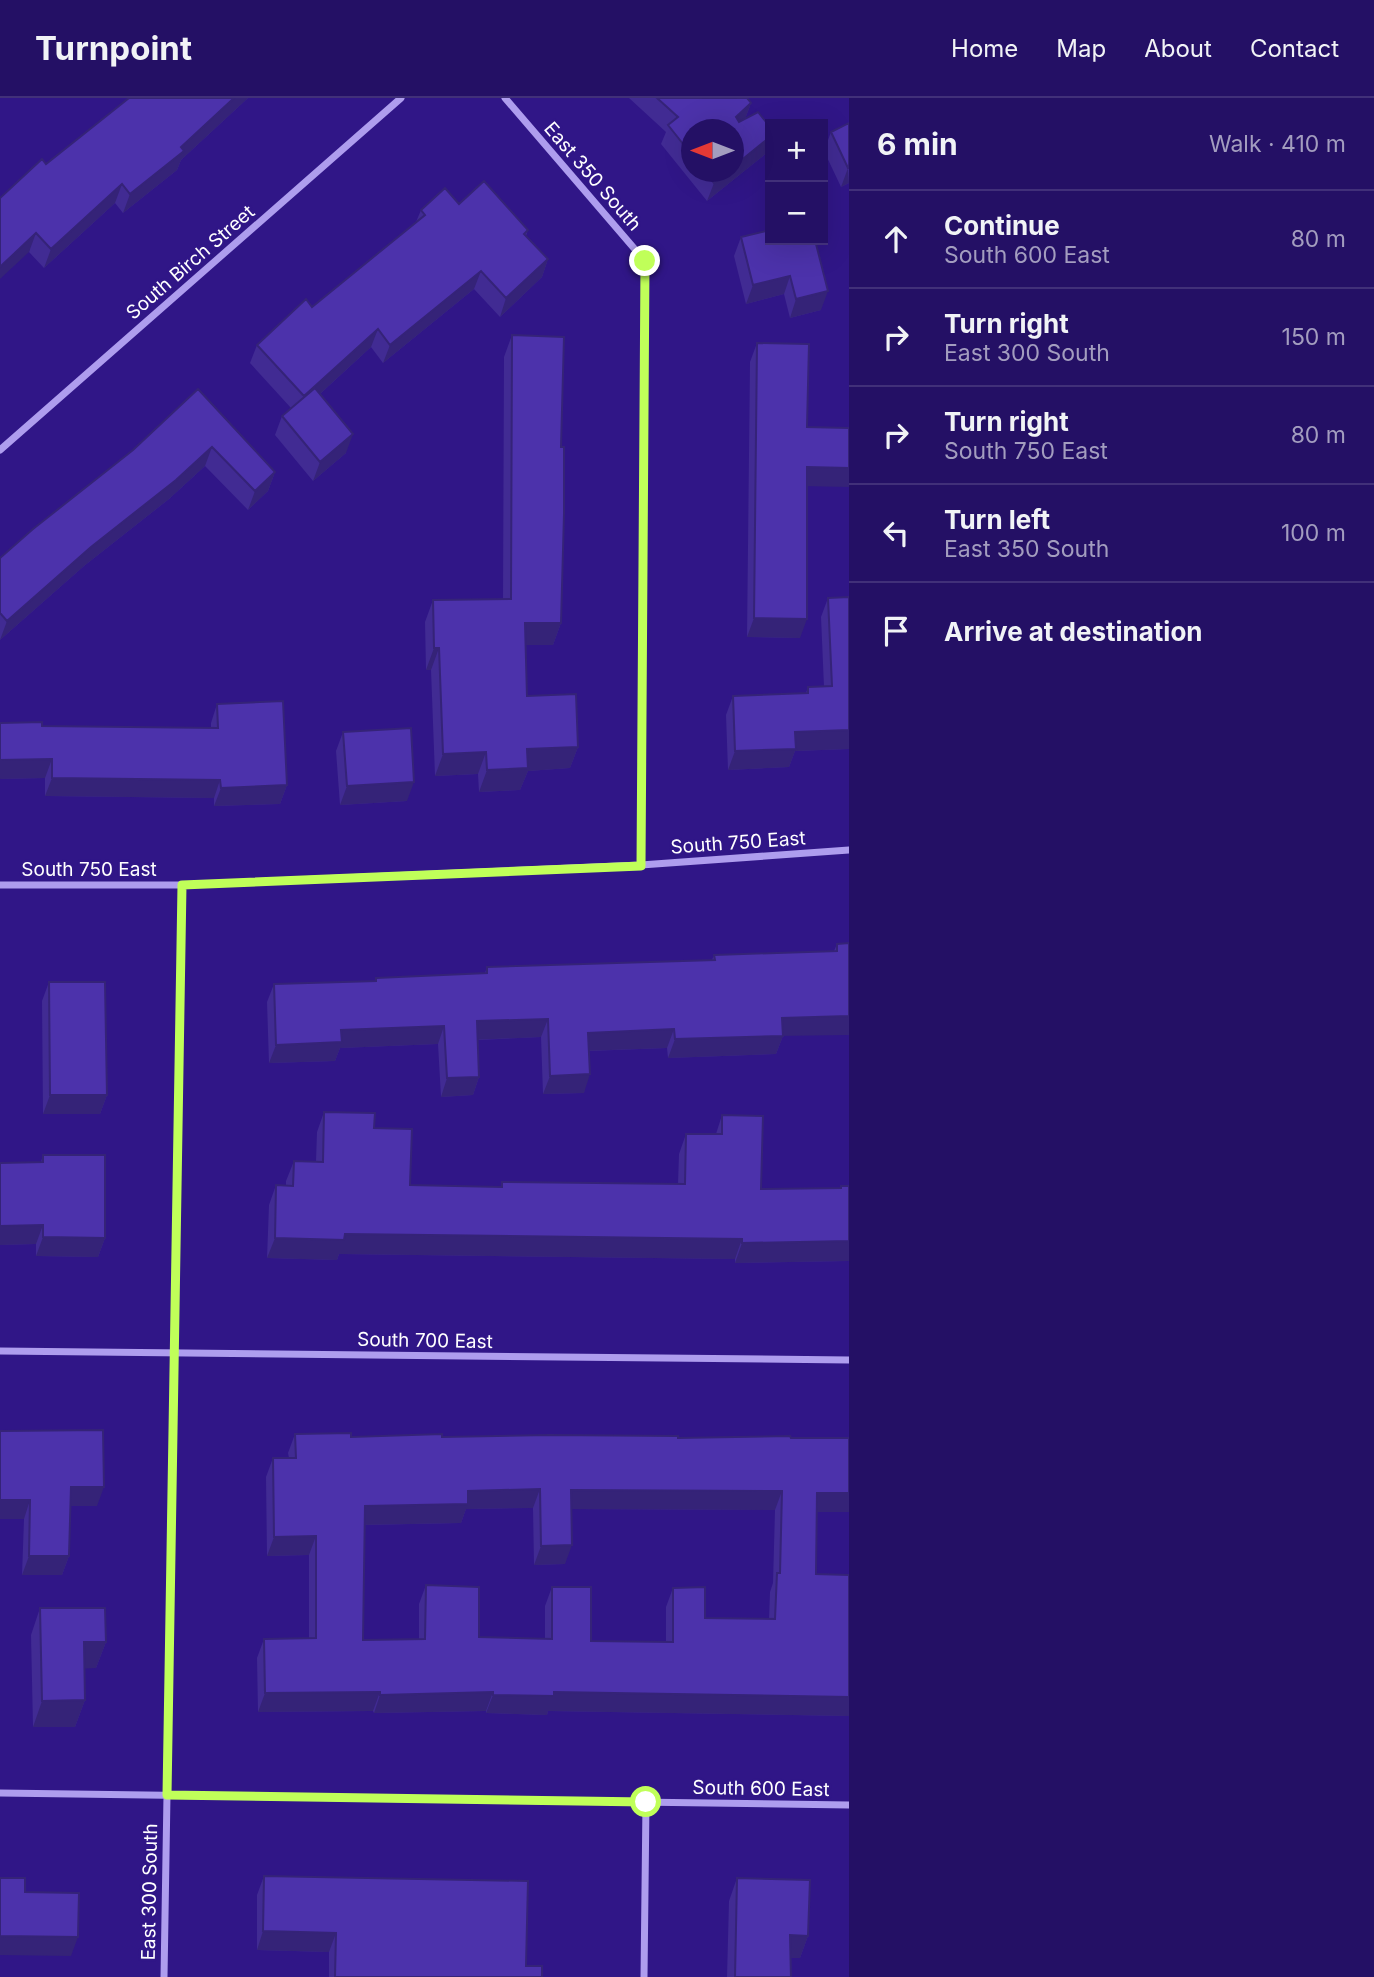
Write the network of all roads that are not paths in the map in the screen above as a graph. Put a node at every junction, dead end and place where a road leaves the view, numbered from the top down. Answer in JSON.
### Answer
{"nodes":[{"id":1,"x":401,"y":98,"type":"edge"},
{"id":2,"x":505,"y":98,"type":"edge"},
{"id":3,"x":0,"y":450,"type":"edge"},
{"id":4,"x":849,"y":850,"type":"edge"},
{"id":5,"x":641,"y":866,"type":"junction"},
{"id":6,"x":0,"y":885,"type":"edge"},
{"id":7,"x":182,"y":885,"type":"junction"},
{"id":8,"x":0,"y":1351,"type":"edge"},
{"id":9,"x":174,"y":1353,"type":"junction"},
{"id":10,"x":849,"y":1360,"type":"edge"},
{"id":11,"x":0,"y":1793,"type":"edge"},
{"id":12,"x":167,"y":1795,"type":"junction"},
{"id":13,"x":646,"y":1802,"type":"junction"},
{"id":14,"x":849,"y":1805,"type":"edge"},
{"id":15,"x":164,"y":1977,"type":"edge"},
{"id":16,"x":644,"y":1977,"type":"edge"}],
"edges":[{"from":1,"to":3,"type":"street","name":"South Birch Street"},
{"from":2,"to":5,"type":"street","name":"East 350 South"},
{"from":4,"to":5,"type":"street","name":"South 750 East"},
{"from":5,"to":7,"type":"street","name":"South 750 East"},
{"from":6,"to":7,"type":"street","name":"South 750 East"},
{"from":7,"to":9,"type":"street","name":"East 300 South"},
{"from":8,"to":9,"type":"street","name":"South 700 East"},
{"from":9,"to":10,"type":"street","name":"South 700 East"},
{"from":9,"to":12,"type":"street","name":"East 300 South"},
{"from":11,"to":12,"type":"street","name":"South 600 East"},
{"from":12,"to":13,"type":"street","name":"South 600 East"},
{"from":12,"to":15,"type":"street","name":"East 300 South"},
{"from":13,"to":14,"type":"street","name":"South 600 East"},
{"from":13,"to":16,"type":"street"}]}
